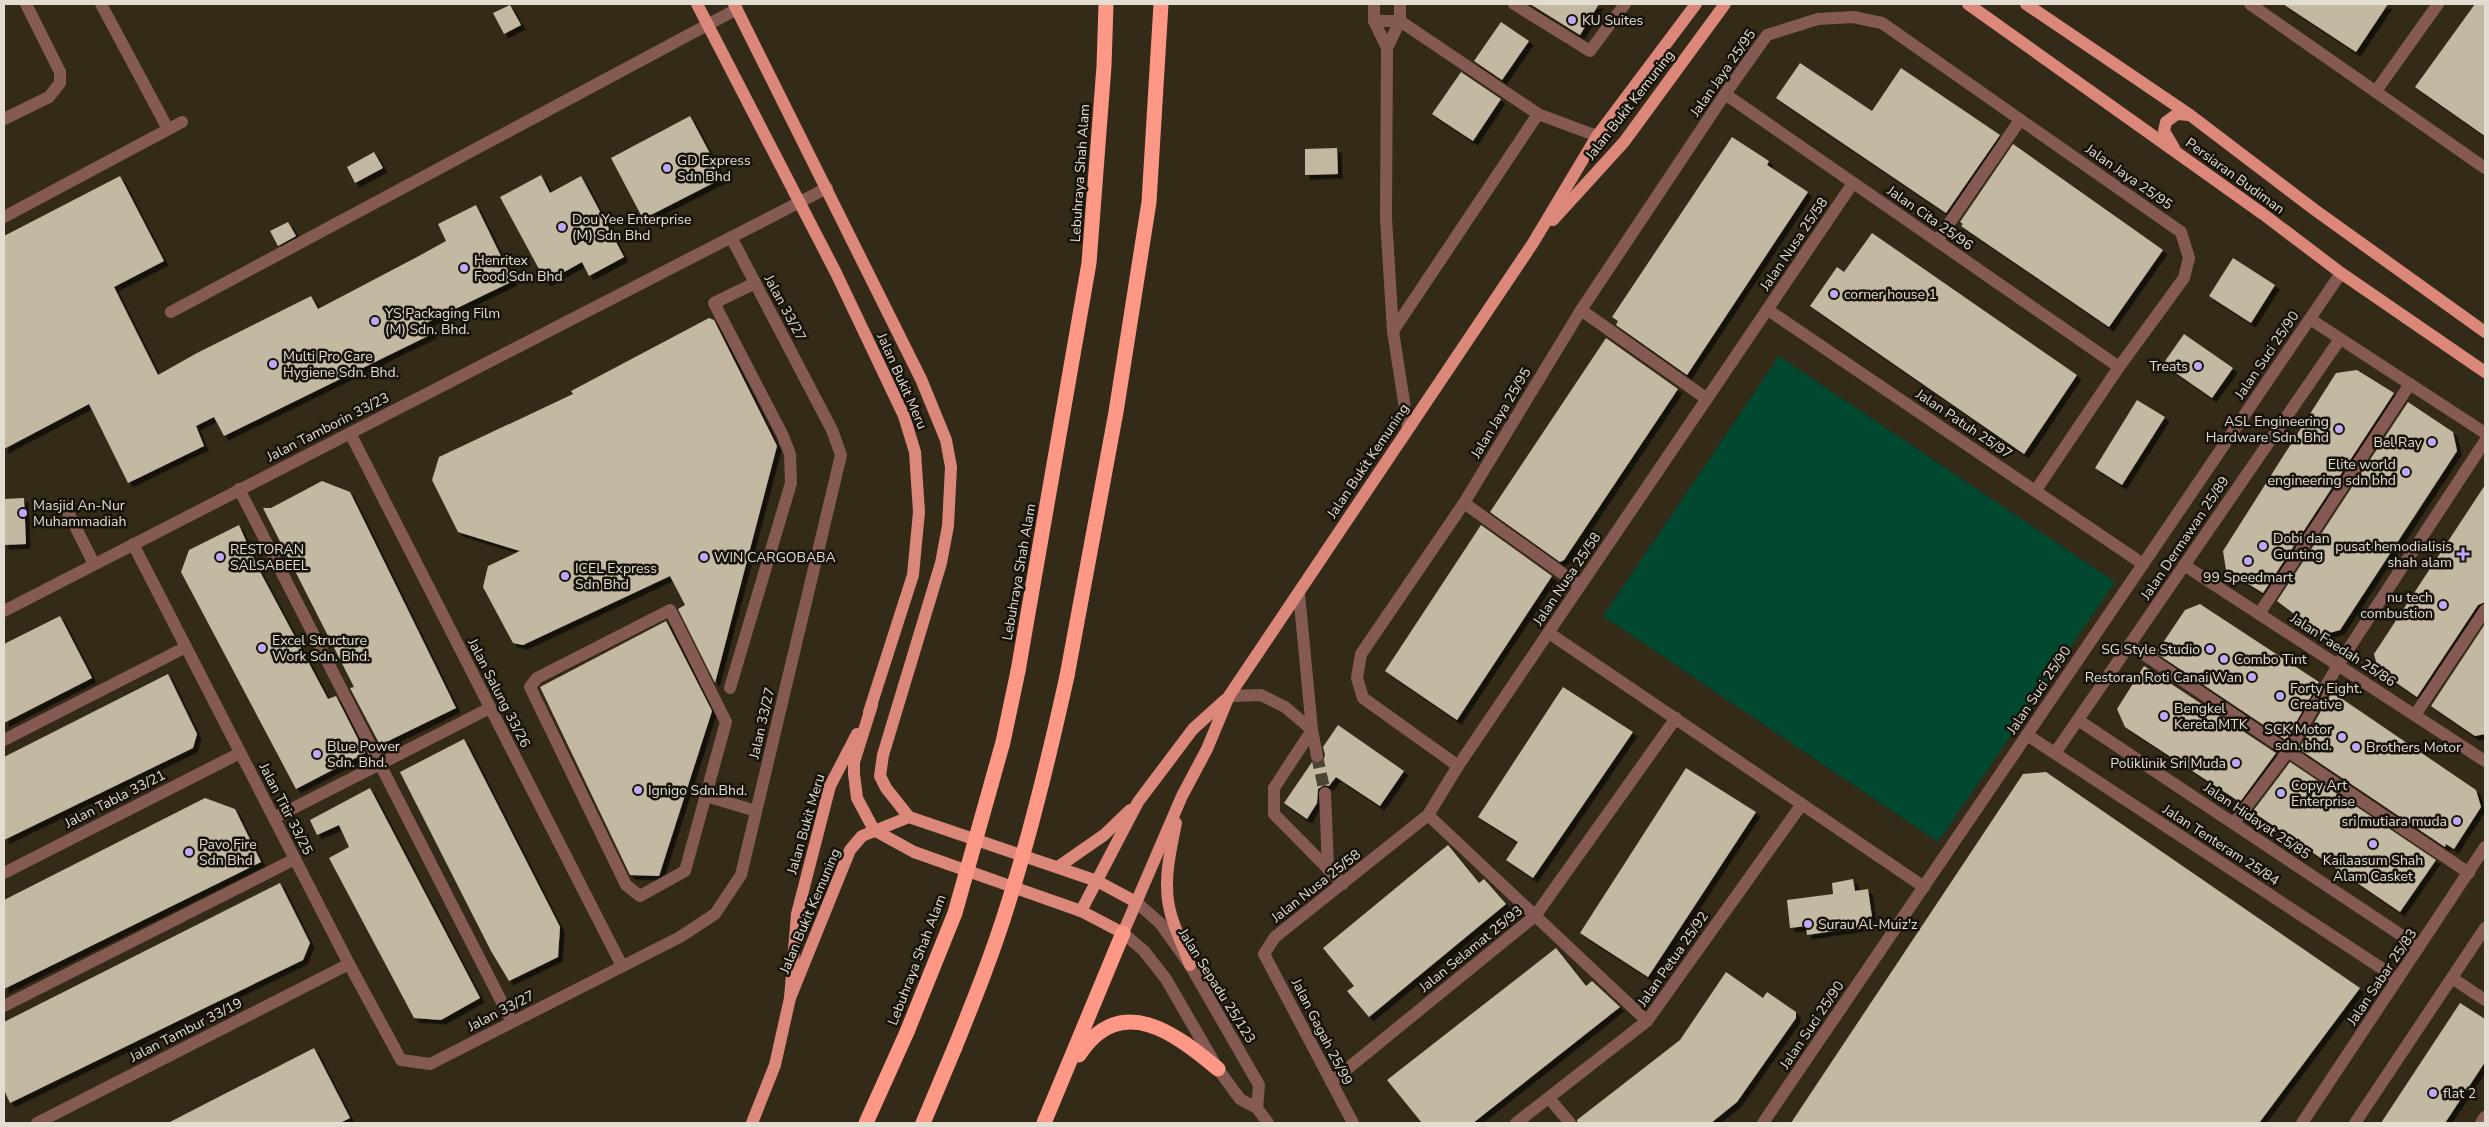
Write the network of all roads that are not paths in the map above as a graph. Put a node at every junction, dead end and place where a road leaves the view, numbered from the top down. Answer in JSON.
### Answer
{"nodes":[{"id":1,"x":26,"y":4,"type":"edge"},
{"id":2,"x":101,"y":4,"type":"edge"},
{"id":3,"x":696,"y":4,"type":"edge"},
{"id":4,"x":1106,"y":4,"type":"edge"},
{"id":5,"x":1161,"y":4,"type":"edge"},
{"id":6,"x":1374,"y":4,"type":"edge"},
{"id":7,"x":1400,"y":4,"type":"edge"},
{"id":8,"x":1514,"y":4,"type":"edge"},
{"id":9,"x":1625,"y":4,"type":"edge"},
{"id":10,"x":1696,"y":4,"type":"edge"},
{"id":11,"x":1726,"y":4,"type":"edge"},
{"id":12,"x":1730,"y":4,"type":"edge"},
{"id":13,"x":1968,"y":4,"type":"edge"},
{"id":14,"x":2026,"y":4,"type":"edge"},
{"id":15,"x":2250,"y":4,"type":"edge"},
{"id":16,"x":2438,"y":4,"type":"edge"},
{"id":17,"x":736,"y":7,"type":"edge"},
{"id":18,"x":1715,"y":18,"type":"junction"},
{"id":19,"x":1374,"y":21,"type":"junction"},
{"id":20,"x":1400,"y":21,"type":"junction"},
{"id":21,"x":708,"y":25,"type":"junction"},
{"id":22,"x":1387,"y":48,"type":"junction"},
{"id":23,"x":2376,"y":91,"type":"junction"},
{"id":24,"x":1725,"y":94,"type":"junction"},
{"id":25,"x":1538,"y":114,"type":"junction"},
{"id":26,"x":2190,"y":115,"type":"junction"},
{"id":27,"x":4,"y":119,"type":"edge"},
{"id":28,"x":2020,"y":120,"type":"junction"},
{"id":29,"x":182,"y":122,"type":"dead end"},
{"id":30,"x":168,"y":129,"type":"junction"},
{"id":31,"x":1598,"y":136,"type":"junction"},
{"id":32,"x":2177,"y":152,"type":"junction"},
{"id":33,"x":2485,"y":168,"type":"edge"},
{"id":34,"x":1853,"y":183,"type":"junction"},
{"id":35,"x":827,"y":188,"type":"junction"},
{"id":36,"x":799,"y":203,"type":"junction"},
{"id":37,"x":4,"y":217,"type":"edge"},
{"id":38,"x":731,"y":237,"type":"junction"},
{"id":39,"x":1937,"y":241,"type":"junction"},
{"id":40,"x":1533,"y":243,"type":"junction"},
{"id":41,"x":2341,"y":273,"type":"junction"},
{"id":42,"x":755,"y":283,"type":"junction"},
{"id":43,"x":1581,"y":310,"type":"junction"},
{"id":44,"x":1768,"y":310,"type":"junction"},
{"id":45,"x":171,"y":312,"type":"dead end"},
{"id":46,"x":2310,"y":319,"type":"junction"},
{"id":47,"x":1393,"y":331,"type":"junction"},
{"id":48,"x":2485,"y":332,"type":"edge"},
{"id":49,"x":2340,"y":339,"type":"junction"},
{"id":50,"x":2119,"y":367,"type":"junction"},
{"id":51,"x":2485,"y":372,"type":"edge"},
{"id":52,"x":2410,"y":384,"type":"junction"},
{"id":53,"x":1707,"y":399,"type":"junction"},
{"id":54,"x":1408,"y":428,"type":"junction"},
{"id":55,"x":350,"y":433,"type":"junction"},
{"id":56,"x":2485,"y":433,"type":"edge"},
{"id":57,"x":2485,"y":441,"type":"edge"},
{"id":58,"x":240,"y":489,"type":"junction"},
{"id":59,"x":2036,"y":490,"type":"junction"},
{"id":60,"x":64,"y":504,"type":"dead end"},
{"id":61,"x":1464,"y":504,"type":"junction"},
{"id":62,"x":133,"y":544,"type":"junction"},
{"id":63,"x":94,"y":564,"type":"junction"},
{"id":64,"x":2143,"y":564,"type":"junction"},
{"id":65,"x":2184,"y":565,"type":"junction"},
{"id":66,"x":1580,"y":586,"type":"junction"},
{"id":67,"x":1299,"y":593,"type":"junction"},
{"id":68,"x":4,"y":610,"type":"edge"},
{"id":69,"x":2485,"y":610,"type":"edge"},
{"id":70,"x":2259,"y":614,"type":"junction"},
{"id":71,"x":1548,"y":633,"type":"junction"},
{"id":72,"x":2130,"y":645,"type":"junction"},
{"id":73,"x":186,"y":648,"type":"junction"},
{"id":74,"x":2338,"y":665,"type":"junction"},
{"id":75,"x":730,"y":688,"type":"dead end"},
{"id":76,"x":1229,"y":696,"type":"junction"},
{"id":77,"x":872,"y":705,"type":"junction"},
{"id":78,"x":490,"y":708,"type":"junction"},
{"id":79,"x":2415,"y":715,"type":"junction"},
{"id":80,"x":1676,"y":718,"type":"junction"},
{"id":81,"x":2078,"y":720,"type":"junction"},
{"id":82,"x":1312,"y":730,"type":"junction"},
{"id":83,"x":2027,"y":735,"type":"junction"},
{"id":84,"x":4,"y":740,"type":"edge"},
{"id":85,"x":2288,"y":750,"type":"junction"},
{"id":86,"x":240,"y":753,"type":"junction"},
{"id":87,"x":2055,"y":753,"type":"junction"},
{"id":88,"x":1317,"y":756,"type":"tunnel mouth"},
{"id":89,"x":2485,"y":761,"type":"edge"},
{"id":90,"x":380,"y":764,"type":"junction"},
{"id":91,"x":1458,"y":766,"type":"junction"},
{"id":92,"x":1325,"y":793,"type":"tunnel mouth"},
{"id":93,"x":706,"y":796,"type":"junction"},
{"id":94,"x":1182,"y":796,"type":"junction"},
{"id":95,"x":1138,"y":802,"type":"junction"},
{"id":96,"x":1802,"y":804,"type":"junction"},
{"id":97,"x":756,"y":811,"type":"junction"},
{"id":98,"x":1428,"y":815,"type":"junction"},
{"id":99,"x":909,"y":817,"type":"junction"},
{"id":100,"x":274,"y":818,"type":"junction"},
{"id":101,"x":2234,"y":823,"type":"junction"},
{"id":102,"x":874,"y":830,"type":"junction"},
{"id":103,"x":2485,"y":847,"type":"edge"},
{"id":104,"x":295,"y":859,"type":"junction"},
{"id":105,"x":1058,"y":867,"type":"junction"},
{"id":106,"x":1328,"y":869,"type":"junction"},
{"id":107,"x":4,"y":873,"type":"edge"},
{"id":108,"x":2469,"y":873,"type":"junction"},
{"id":109,"x":1097,"y":881,"type":"junction"},
{"id":110,"x":1343,"y":884,"type":"junction"},
{"id":111,"x":1924,"y":887,"type":"junction"},
{"id":112,"x":1136,"y":902,"type":"junction"},
{"id":113,"x":1081,"y":911,"type":"junction"},
{"id":114,"x":1535,"y":916,"type":"junction"},
{"id":115,"x":2485,"y":928,"type":"edge"},
{"id":116,"x":1123,"y":933,"type":"junction"},
{"id":117,"x":2419,"y":947,"type":"junction"},
{"id":118,"x":1264,"y":954,"type":"joint"},
{"id":119,"x":349,"y":964,"type":"junction"},
{"id":120,"x":1190,"y":965,"type":"junction"},
{"id":121,"x":622,"y":966,"type":"junction"},
{"id":122,"x":2452,"y":978,"type":"junction"},
{"id":123,"x":2398,"y":979,"type":"junction"},
{"id":124,"x":790,"y":998,"type":"junction"},
{"id":125,"x":2485,"y":1000,"type":"edge"},
{"id":126,"x":4,"y":1006,"type":"edge"},
{"id":127,"x":1647,"y":1021,"type":"junction"},
{"id":128,"x":512,"y":1022,"type":"junction"},
{"id":129,"x":430,"y":1064,"type":"joint"},
{"id":130,"x":1218,"y":1069,"type":"junction"},
{"id":131,"x":1064,"y":1077,"type":"junction"},
{"id":132,"x":1330,"y":1082,"type":"junction"},
{"id":133,"x":1549,"y":1098,"type":"junction"},
{"id":134,"x":1257,"y":1108,"type":"junction"},
{"id":135,"x":2485,"y":1117,"type":"edge"},
{"id":136,"x":37,"y":1123,"type":"edge"},
{"id":137,"x":752,"y":1123,"type":"edge"},
{"id":138,"x":866,"y":1123,"type":"edge"},
{"id":139,"x":923,"y":1123,"type":"edge"},
{"id":140,"x":1044,"y":1123,"type":"edge"},
{"id":141,"x":1268,"y":1123,"type":"edge"},
{"id":142,"x":1353,"y":1123,"type":"edge"},
{"id":143,"x":1516,"y":1123,"type":"edge"},
{"id":144,"x":1570,"y":1123,"type":"edge"},
{"id":145,"x":1763,"y":1123,"type":"edge"},
{"id":146,"x":2302,"y":1123,"type":"edge"},
{"id":147,"x":2355,"y":1123,"type":"edge"},
{"id":148,"x":2481,"y":1123,"type":"edge"}],
"edges":[{"from":1,"to":27,"type":"street"},
{"from":2,"to":30,"type":"street"},
{"from":3,"to":21,"type":"main road","name":"Jalan Bukit Meru"},
{"from":4,"to":138,"type":"highway","name":"Lebuhraya Shah Alam","bridge":true},
{"from":5,"to":139,"type":"highway","bridge":true},
{"from":6,"to":19,"type":"street"},
{"from":7,"to":20,"type":"street"},
{"from":8,"to":9,"type":"street"},
{"from":10,"to":31,"type":"main road","name":"Jalan Bukit Kemuning"},
{"from":11,"to":18,"type":"main road","name":"Jalan Bukit Kemuning"},
{"from":12,"to":18,"type":"main road"},
{"from":13,"to":32,"type":"main road","name":"Persiaran Budiman"},
{"from":14,"to":26,"type":"main road","name":"Persiaran Budiman"},
{"from":15,"to":23,"type":"street"},
{"from":16,"to":23,"type":"street"},
{"from":17,"to":21,"type":"street"},
{"from":17,"to":35,"type":"main road","name":"Jalan Bukit Meru"},
{"from":18,"to":40,"type":"main road","name":"Jalan Bukit Kemuning"},
{"from":19,"to":20,"type":"street"},
{"from":19,"to":22,"type":"street"},
{"from":20,"to":22,"type":"street"},
{"from":20,"to":25,"type":"street"},
{"from":21,"to":36,"type":"main road","name":"Jalan Bukit Meru"},
{"from":21,"to":45,"type":"street"},
{"from":22,"to":47,"type":"street"},
{"from":23,"to":33,"type":"street"},
{"from":24,"to":28,"type":"street","name":"Jalan Jaya 25/95"},
{"from":24,"to":34,"type":"street","name":"Jalan Cita 25/96"},
{"from":24,"to":43,"type":"street","name":"Jalan Jaya 25/95"},
{"from":25,"to":31,"type":"street"},
{"from":25,"to":47,"type":"street"},
{"from":26,"to":32,"type":"main road"},
{"from":26,"to":48,"type":"main road","name":"Persiaran Budiman"},
{"from":28,"to":39,"type":"street"},
{"from":28,"to":50,"type":"street","name":"Jalan Jaya 25/95"},
{"from":29,"to":30,"type":"street"},
{"from":30,"to":37,"type":"street"},
{"from":31,"to":40,"type":"main road","name":"Jalan Bukit Kemuning"},
{"from":32,"to":41,"type":"main road","name":"Persiaran Budiman"},
{"from":34,"to":39,"type":"street","name":"Jalan Cita 25/96"},
{"from":34,"to":44,"type":"street","name":"Jalan Nusa 25/58"},
{"from":35,"to":36,"type":"street","name":"Jalan Tamborin 33/23"},
{"from":35,"to":99,"type":"main road","name":"Jalan Bukit Meru"},
{"from":36,"to":38,"type":"street","name":"Jalan Tamborin 33/23"},
{"from":36,"to":77,"type":"main road","name":"Jalan Bukit Meru"},
{"from":38,"to":42,"type":"street","name":"Jalan 33/27"},
{"from":38,"to":55,"type":"street","name":"Jalan Tamborin 33/23"},
{"from":39,"to":50,"type":"street","name":"Jalan Cita 25/96"},
{"from":40,"to":54,"type":"main road","name":"Jalan Bukit Kemuning"},
{"from":41,"to":46,"type":"street","name":"Jalan Suci 25/90"},
{"from":41,"to":51,"type":"main road","name":"Persiaran Budiman"},
{"from":42,"to":75,"type":"street"},
{"from":42,"to":97,"type":"street","name":"Jalan 33/27"},
{"from":43,"to":53,"type":"street"},
{"from":43,"to":61,"type":"street","name":"Jalan Jaya 25/95"},
{"from":44,"to":53,"type":"street","name":"Jalan Nusa 25/58"},
{"from":44,"to":59,"type":"street","name":"Jalan Patuh 25/97"},
{"from":46,"to":49,"type":"street"},
{"from":46,"to":64,"type":"street","name":"Jalan Suci 25/90"},
{"from":47,"to":54,"type":"street"},
{"from":49,"to":52,"type":"street"},
{"from":49,"to":65,"type":"street","name":"Jalan Dermawan 25/89"},
{"from":50,"to":59,"type":"street","name":"Jalan Jaya 25/95"},
{"from":52,"to":56,"type":"street"},
{"from":52,"to":70,"type":"street"},
{"from":53,"to":66,"type":"street","name":"Jalan Nusa 25/58"},
{"from":54,"to":67,"type":"main road","name":"Jalan Bukit Kemuning"},
{"from":55,"to":58,"type":"street","name":"Jalan Tamborin 33/23"},
{"from":55,"to":78,"type":"street","name":"Jalan Salung 33/26"},
{"from":57,"to":74,"type":"street"},
{"from":58,"to":62,"type":"street","name":"Jalan Tamborin 33/23"},
{"from":58,"to":90,"type":"street"},
{"from":59,"to":64,"type":"street","name":"Jalan Patuh 25/97"},
{"from":60,"to":63,"type":"street"},
{"from":61,"to":66,"type":"street"},
{"from":61,"to":91,"type":"street","name":"Jalan Jaya 25/95"},
{"from":62,"to":63,"type":"street","name":"Jalan Tamborin 33/23"},
{"from":62,"to":73,"type":"street","name":"Jalan Titir 33/25"},
{"from":63,"to":68,"type":"street","name":"Jalan Tamborin 33/23"},
{"from":64,"to":83,"type":"street","name":"Jalan Suci 25/90"},
{"from":65,"to":70,"type":"street","name":"Jalan Faedah 25/86"},
{"from":65,"to":72,"type":"street","name":"Jalan Dermawan 25/89"},
{"from":66,"to":71,"type":"street","name":"Jalan Nusa 25/58"},
{"from":67,"to":76,"type":"main road","name":"Jalan Bukit Kemuning"},
{"from":67,"to":82,"type":"street"},
{"from":69,"to":79,"type":"street"},
{"from":70,"to":74,"type":"street","name":"Jalan Faedah 25/86"},
{"from":71,"to":80,"type":"street"},
{"from":71,"to":91,"type":"street","name":"Jalan Nusa 25/58"},
{"from":72,"to":81,"type":"street","name":"Jalan Dermawan 25/89"},
{"from":72,"to":85,"type":"street"},
{"from":73,"to":84,"type":"street"},
{"from":73,"to":86,"type":"street","name":"Jalan Titir 33/25"},
{"from":74,"to":79,"type":"street","name":"Jalan Faedah 25/86"},
{"from":74,"to":85,"type":"street"},
{"from":76,"to":82,"type":"street"},
{"from":76,"to":94,"type":"main road","name":"Jalan Bukit Kemuning"},
{"from":76,"to":95,"type":"main road","name":"Jalan Bukit Kemuning"},
{"from":77,"to":102,"type":"main road"},
{"from":77,"to":124,"type":"main road","name":"Jalan Bukit Meru"},
{"from":78,"to":90,"type":"street"},
{"from":78,"to":121,"type":"street","name":"Jalan Salung 33/26"},
{"from":79,"to":89,"type":"street","name":"Jalan Faedah 25/86"},
{"from":80,"to":96,"type":"street"},
{"from":80,"to":114,"type":"street","name":"Jalan Selamat 25/93"},
{"from":81,"to":87,"type":"street","name":"Jalan Dermawan 25/89"},
{"from":81,"to":101,"type":"street","name":"Jalan Hidayat 25/85"},
{"from":82,"to":88,"type":"street"},
{"from":82,"to":106,"type":"street"},
{"from":83,"to":87,"type":"street","name":"Jalan Tenteram 25/84"},
{"from":83,"to":111,"type":"street","name":"Jalan Suci 25/90"},
{"from":85,"to":101,"type":"street"},
{"from":85,"to":108,"type":"street"},
{"from":86,"to":100,"type":"street","name":"Jalan Titir 33/25"},
{"from":86,"to":107,"type":"street","name":"Jalan Tabla 33/21"},
{"from":87,"to":123,"type":"street","name":"Jalan Tenteram 25/84"},
{"from":90,"to":100,"type":"street"},
{"from":90,"to":128,"type":"street"},
{"from":91,"to":98,"type":"street","name":"Jalan Nusa 25/58"},
{"from":92,"to":106,"type":"street"},
{"from":93,"to":93,"type":"street"},
{"from":93,"to":97,"type":"street"},
{"from":94,"to":112,"type":"main road","name":"Jalan Bukit Kemuning"},
{"from":94,"to":120,"type":"main road"},
{"from":95,"to":105,"type":"main road"},
{"from":95,"to":109,"type":"main road","name":"Jalan Bukit Kemuning"},
{"from":96,"to":111,"type":"street"},
{"from":96,"to":127,"type":"street","name":"Jalan Petua 25/92"},
{"from":97,"to":121,"type":"street","name":"Jalan 33/27"},
{"from":98,"to":110,"type":"street","name":"Jalan Nusa 25/58"},
{"from":98,"to":114,"type":"street"},
{"from":99,"to":102,"type":"main road","name":"Jalan Bukit Kemuning"},
{"from":99,"to":105,"type":"main road"},
{"from":100,"to":104,"type":"street","name":"Jalan Titir 33/25"},
{"from":101,"to":117,"type":"street","name":"Jalan Hidayat 25/85"},
{"from":102,"to":113,"type":"main road"},
{"from":102,"to":124,"type":"main road","name":"Jalan Bukit Kemuning"},
{"from":103,"to":108,"type":"street","name":"Jalan Sabar 25/83"},
{"from":104,"to":119,"type":"street","name":"Jalan Titir 33/25"},
{"from":104,"to":126,"type":"street"},
{"from":105,"to":109,"type":"main road"},
{"from":106,"to":110,"type":"street"},
{"from":108,"to":117,"type":"street","name":"Jalan Sabar 25/83"},
{"from":109,"to":112,"type":"main road","name":"Jalan Sepadu 25/123"},
{"from":109,"to":113,"type":"main road","name":"Jalan Bukit Kemuning"},
{"from":110,"to":118,"type":"street","name":"Jalan Nusa 25/58"},
{"from":111,"to":145,"type":"street","name":"Jalan Suci 25/90"},
{"from":112,"to":116,"type":"main road","name":"Jalan Bukit Kemuning"},
{"from":112,"to":120,"type":"street","name":"Jalan Sepadu 25/123"},
{"from":113,"to":116,"type":"main road"},
{"from":114,"to":127,"type":"street"},
{"from":114,"to":132,"type":"street","name":"Jalan Selamat 25/93"},
{"from":115,"to":122,"type":"street"},
{"from":116,"to":130,"type":"street"},
{"from":116,"to":131,"type":"highway"},
{"from":117,"to":123,"type":"street","name":"Jalan Sabar 25/83"},
{"from":118,"to":132,"type":"street","name":"Jalan Gagah 25/99"},
{"from":119,"to":129,"type":"street","name":"Jalan Titir 33/25"},
{"from":119,"to":136,"type":"street","name":"Jalan Tambur 33/19"},
{"from":120,"to":134,"type":"street","name":"Jalan Sepadu 25/123"},
{"from":121,"to":128,"type":"street","name":"Jalan 33/27"},
{"from":122,"to":125,"type":"street"},
{"from":122,"to":147,"type":"street"},
{"from":123,"to":146,"type":"street","name":"Jalan Sabar 25/83"},
{"from":124,"to":137,"type":"main road","name":"Jalan Bukit Kemuning"},
{"from":127,"to":133,"type":"street","name":"Jalan Petua 25/92"},
{"from":128,"to":129,"type":"street","name":"Jalan 33/27"},
{"from":130,"to":131,"type":"highway"},
{"from":130,"to":134,"type":"street"},
{"from":131,"to":140,"type":"highway"},
{"from":132,"to":142,"type":"street","name":"Jalan Gagah 25/99"},
{"from":133,"to":143,"type":"street","name":"Jalan Petua 25/92"},
{"from":133,"to":144,"type":"street"},
{"from":134,"to":141,"type":"street"},
{"from":135,"to":148,"type":"street"}]}
